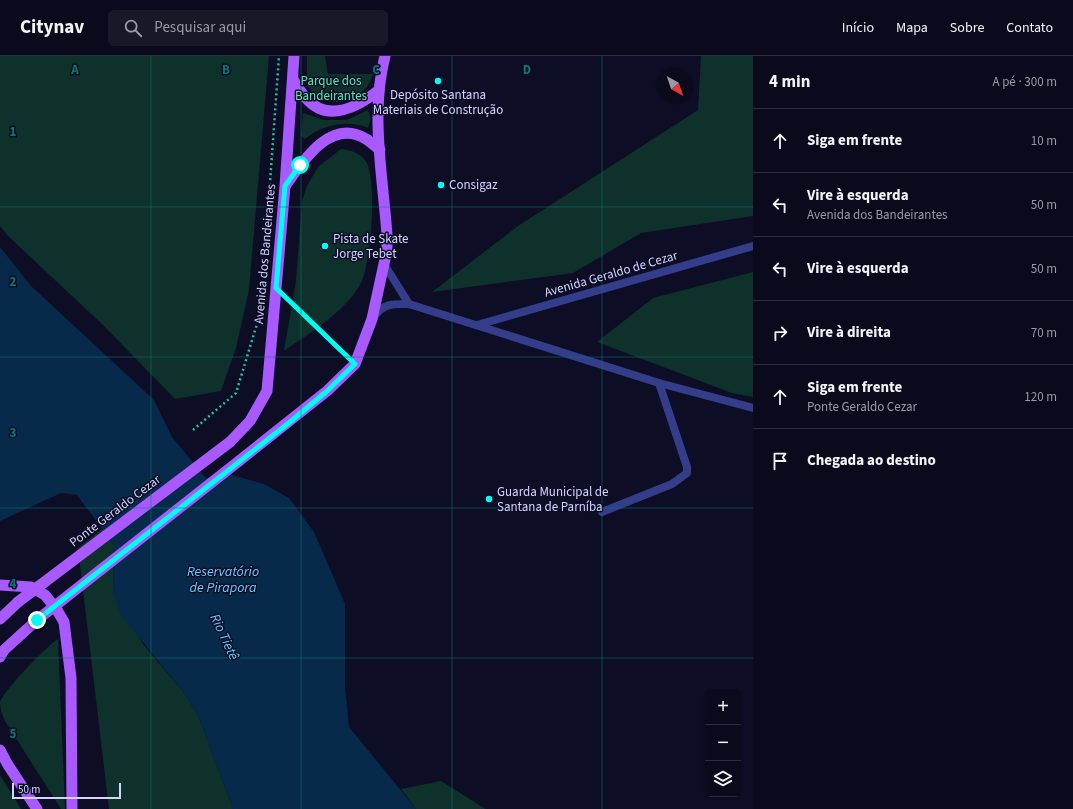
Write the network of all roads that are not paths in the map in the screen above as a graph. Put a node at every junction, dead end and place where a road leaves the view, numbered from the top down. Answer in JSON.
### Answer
{"nodes":[{"id":1,"x":294,"y":56,"type":"edge"},
{"id":2,"x":385,"y":56,"type":"edge"},
{"id":3,"x":292,"y":79,"type":"junction"},
{"id":4,"x":379,"y":90,"type":"junction"},
{"id":5,"x":380,"y":150,"type":"junction"},
{"id":6,"x":285,"y":186,"type":"junction"},
{"id":7,"x":753,"y":246,"type":"edge"},
{"id":8,"x":384,"y":264,"type":"junction"},
{"id":9,"x":409,"y":304,"type":"junction"},
{"id":10,"x":372,"y":319,"type":"junction"},
{"id":11,"x":476,"y":325,"type":"junction"},
{"id":12,"x":659,"y":383,"type":"junction"},
{"id":13,"x":753,"y":408,"type":"edge"},
{"id":14,"x":230,"y":442,"type":"joint"},
{"id":15,"x":602,"y":512,"type":"dead end"},
{"id":16,"x":0,"y":585,"type":"edge"},
{"id":17,"x":0,"y":619,"type":"edge"},
{"id":18,"x":0,"y":657,"type":"edge"},
{"id":19,"x":0,"y":750,"type":"edge"},
{"id":20,"x":37,"y":809,"type":"edge"},
{"id":21,"x":72,"y":809,"type":"edge"}],
"edges":[{"from":1,"to":3,"type":"main road","name":"Avenida dos Bandeirantes"},
{"from":2,"to":4,"type":"main road"},
{"from":3,"to":4,"type":"main road"},
{"from":3,"to":6,"type":"main road","name":"Avenida dos Bandeirantes"},
{"from":4,"to":5,"type":"main road"},
{"from":5,"to":6,"type":"main road"},
{"from":5,"to":8,"type":"main road"},
{"from":6,"to":14,"type":"main road","name":"Avenida dos Bandeirantes"},
{"from":7,"to":11,"type":"street","name":"Avenida Geraldo de Cezar"},
{"from":8,"to":9,"type":"street"},
{"from":8,"to":10,"type":"main road"},
{"from":9,"to":10,"type":"street"},
{"from":9,"to":11,"type":"street"},
{"from":10,"to":18,"type":"main road","bridge":true},
{"from":11,"to":12,"type":"street"},
{"from":12,"to":13,"type":"street"},
{"from":12,"to":15,"type":"street"},
{"from":14,"to":17,"type":"main road","name":"Ponte Geraldo Cezar","bridge":true},
{"from":16,"to":21,"type":"main road"},
{"from":19,"to":20,"type":"main road"}]}
